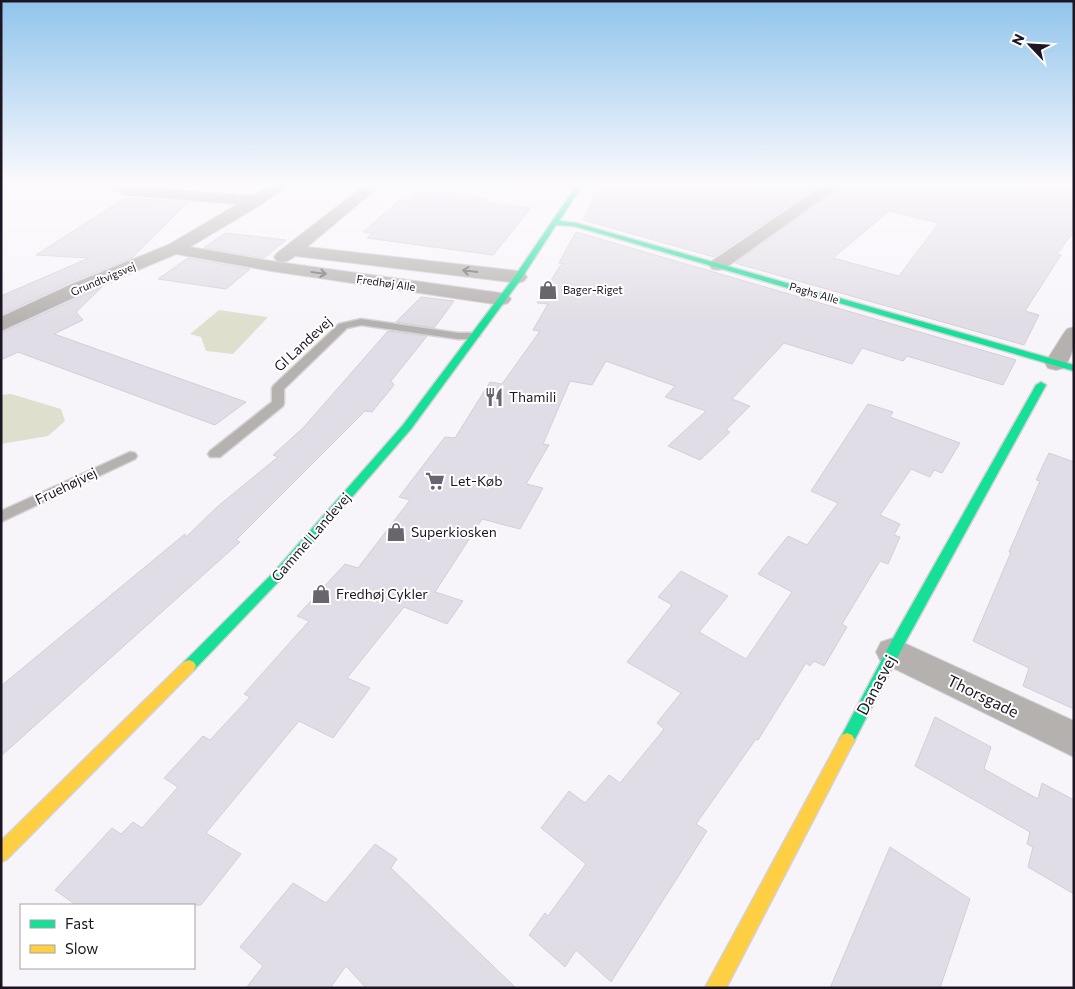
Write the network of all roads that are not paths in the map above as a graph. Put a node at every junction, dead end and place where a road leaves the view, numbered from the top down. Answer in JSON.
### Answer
{"nodes":[{"id":1,"x":204,"y":231,"type":"edge"},
{"id":2,"x":316,"y":231,"type":"edge"},
{"id":3,"x":548,"y":231,"type":"edge"},
{"id":4,"x":599,"y":231,"type":"edge"},
{"id":5,"x":767,"y":231,"type":"edge"},
{"id":6,"x":174,"y":249,"type":"junction"},
{"id":7,"x":292,"y":250,"type":"junction"},
{"id":8,"x":718,"y":265,"type":"junction"},
{"id":9,"x":271,"y":266,"type":"junction"},
{"id":10,"x":518,"y":277,"type":"junction"},
{"id":11,"x":501,"y":299,"type":"junction"},
{"id":12,"x":1,"y":325,"type":"edge"},
{"id":13,"x":1074,"y":333,"type":"edge"},
{"id":14,"x":474,"y":336,"type":"junction"},
{"id":15,"x":1065,"y":366,"type":"edge"},
{"id":16,"x":1041,"y":385,"type":"dead end"},
{"id":17,"x":215,"y":454,"type":"dead end"},
{"id":18,"x":130,"y":456,"type":"dead end"},
{"id":19,"x":1,"y":517,"type":"edge"},
{"id":20,"x":893,"y":652,"type":"junction"},
{"id":21,"x":1074,"y":740,"type":"edge"},
{"id":22,"x":1,"y":853,"type":"edge"},
{"id":23,"x":715,"y":988,"type":"edge"}],
"edges":[{"from":1,"to":6,"type":"street","name":"Grundtvigsvej"},
{"from":2,"to":7,"type":"street"},
{"from":3,"to":10,"type":"street","name":"Gammel Landevej"},
{"from":4,"to":8,"type":"street","name":"Paghs Alle"},
{"from":5,"to":8,"type":"street"},
{"from":6,"to":9,"type":"street","name":"Fredhøj Alle"},
{"from":6,"to":12,"type":"street","name":"Grundtvigsvej"},
{"from":7,"to":9,"type":"street"},
{"from":10,"to":7,"type":"street","name":"Fredhøj Alle","one_way":true},
{"from":8,"to":15,"type":"street","name":"Paghs Alle"},
{"from":9,"to":11,"type":"street","name":"Fredhøj Alle","one_way":true},
{"from":10,"to":11,"type":"street","name":"Gammel Landevej"},
{"from":11,"to":14,"type":"street","name":"Gammel Landevej"},
{"from":13,"to":15,"type":"street"},
{"from":14,"to":17,"type":"lane","name":"Gl Landevej"},
{"from":14,"to":22,"type":"street","name":"Gammel Landevej"},
{"from":16,"to":20,"type":"street","name":"Danasvej"},
{"from":18,"to":19,"type":"lane","name":"Fruehøjvej"},
{"from":20,"to":21,"type":"street","name":"Thorsgade"},
{"from":20,"to":23,"type":"street","name":"Danasvej"}]}
